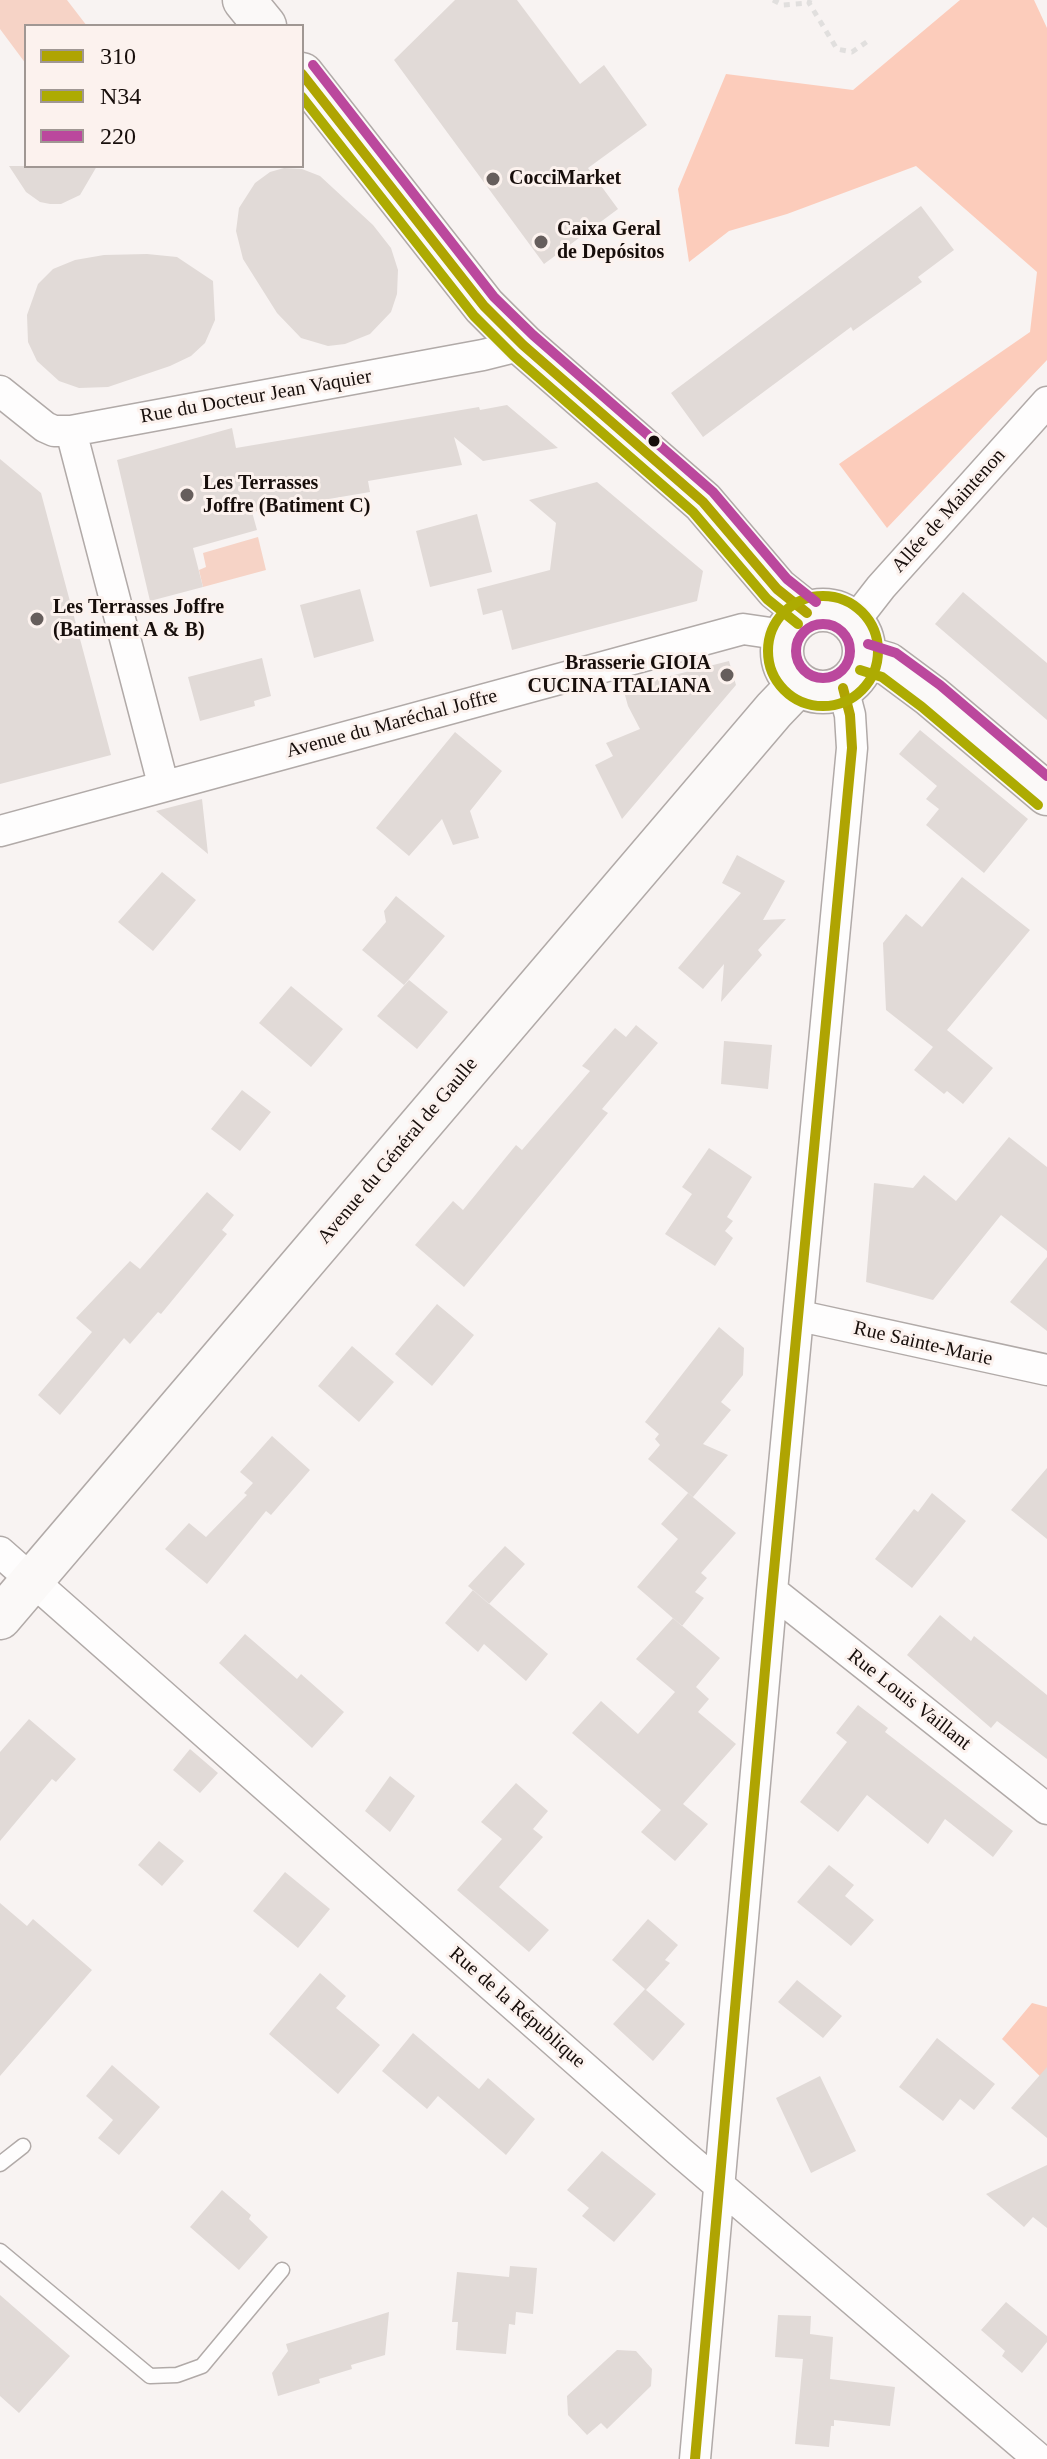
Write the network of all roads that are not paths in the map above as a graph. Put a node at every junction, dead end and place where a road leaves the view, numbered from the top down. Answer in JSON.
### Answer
{"nodes":[{"id":1,"x":244,"y":0,"type":"edge"},
{"id":2,"x":263,"y":24,"type":"edge"},
{"id":3,"x":304,"y":77,"type":"edge"},
{"id":4,"x":523,"y":345,"type":"junction"},
{"id":5,"x":0,"y":392,"type":"edge"},
{"id":6,"x":1047,"y":402,"type":"edge"},
{"id":7,"x":71,"y":431,"type":"junction"},
{"id":8,"x":796,"y":624,"type":"junction"},
{"id":9,"x":854,"y":656,"type":"junction"},
{"id":10,"x":798,"y":685,"type":"junction"},
{"id":11,"x":163,"y":784,"type":"junction"},
{"id":12,"x":1047,"y":794,"type":"edge"},
{"id":13,"x":0,"y":831,"type":"edge"},
{"id":14,"x":800,"y":1316,"type":"junction"},
{"id":15,"x":1047,"y":1370,"type":"edge"},
{"id":16,"x":0,"y":1552,"type":"edge"},
{"id":17,"x":34,"y":1580,"type":"junction"},
{"id":18,"x":772,"y":1591,"type":"junction"},
{"id":19,"x":0,"y":1618,"type":"edge"},
{"id":20,"x":1047,"y":1809,"type":"edge"},
{"id":21,"x":23,"y":2146,"type":"dead end"},
{"id":22,"x":0,"y":2164,"type":"edge"},
{"id":23,"x":718,"y":2184,"type":"junction"},
{"id":24,"x":0,"y":2251,"type":"edge"},
{"id":25,"x":282,"y":2270,"type":"dead end"},
{"id":26,"x":695,"y":2459,"type":"edge"},
{"id":27,"x":1039,"y":2459,"type":"edge"}],
"edges":[{"from":1,"to":2,"type":"street"},
{"from":3,"to":4,"type":"street"},
{"from":4,"to":7,"type":"street","name":"Rue du Docteur Jean Vaquier"},
{"from":4,"to":8,"type":"street"},
{"from":5,"to":7,"type":"street","name":"Rue du Docteur Jean Vaquier"},
{"from":6,"to":9,"type":"street","name":"Allée de Maintenon"},
{"from":7,"to":11,"type":"street"},
{"from":8,"to":9,"type":"street"},
{"from":8,"to":10,"type":"street"},
{"from":8,"to":11,"type":"street","name":"Avenue du Maréchal Joffre"},
{"from":9,"to":10,"type":"street"},
{"from":9,"to":12,"type":"street"},
{"from":9,"to":14,"type":"street"},
{"from":10,"to":17,"type":"street","name":"Avenue du Général de Gaulle"},
{"from":11,"to":13,"type":"street","name":"Avenue du Maréchal Joffre"},
{"from":14,"to":15,"type":"street","name":"Rue Sainte-Marie"},
{"from":14,"to":18,"type":"street"},
{"from":16,"to":17,"type":"street","name":"Rue de la République"},
{"from":17,"to":19,"type":"street","name":"Avenue du Général de Gaulle"},
{"from":17,"to":23,"type":"street","name":"Rue de la République"},
{"from":18,"to":20,"type":"street","name":"Rue Louis Vaillant"},
{"from":18,"to":23,"type":"street"},
{"from":21,"to":22,"type":"lane"},
{"from":23,"to":26,"type":"street"},
{"from":23,"to":27,"type":"street","name":"Rue de la République"},
{"from":24,"to":25,"type":"lane"}]}
